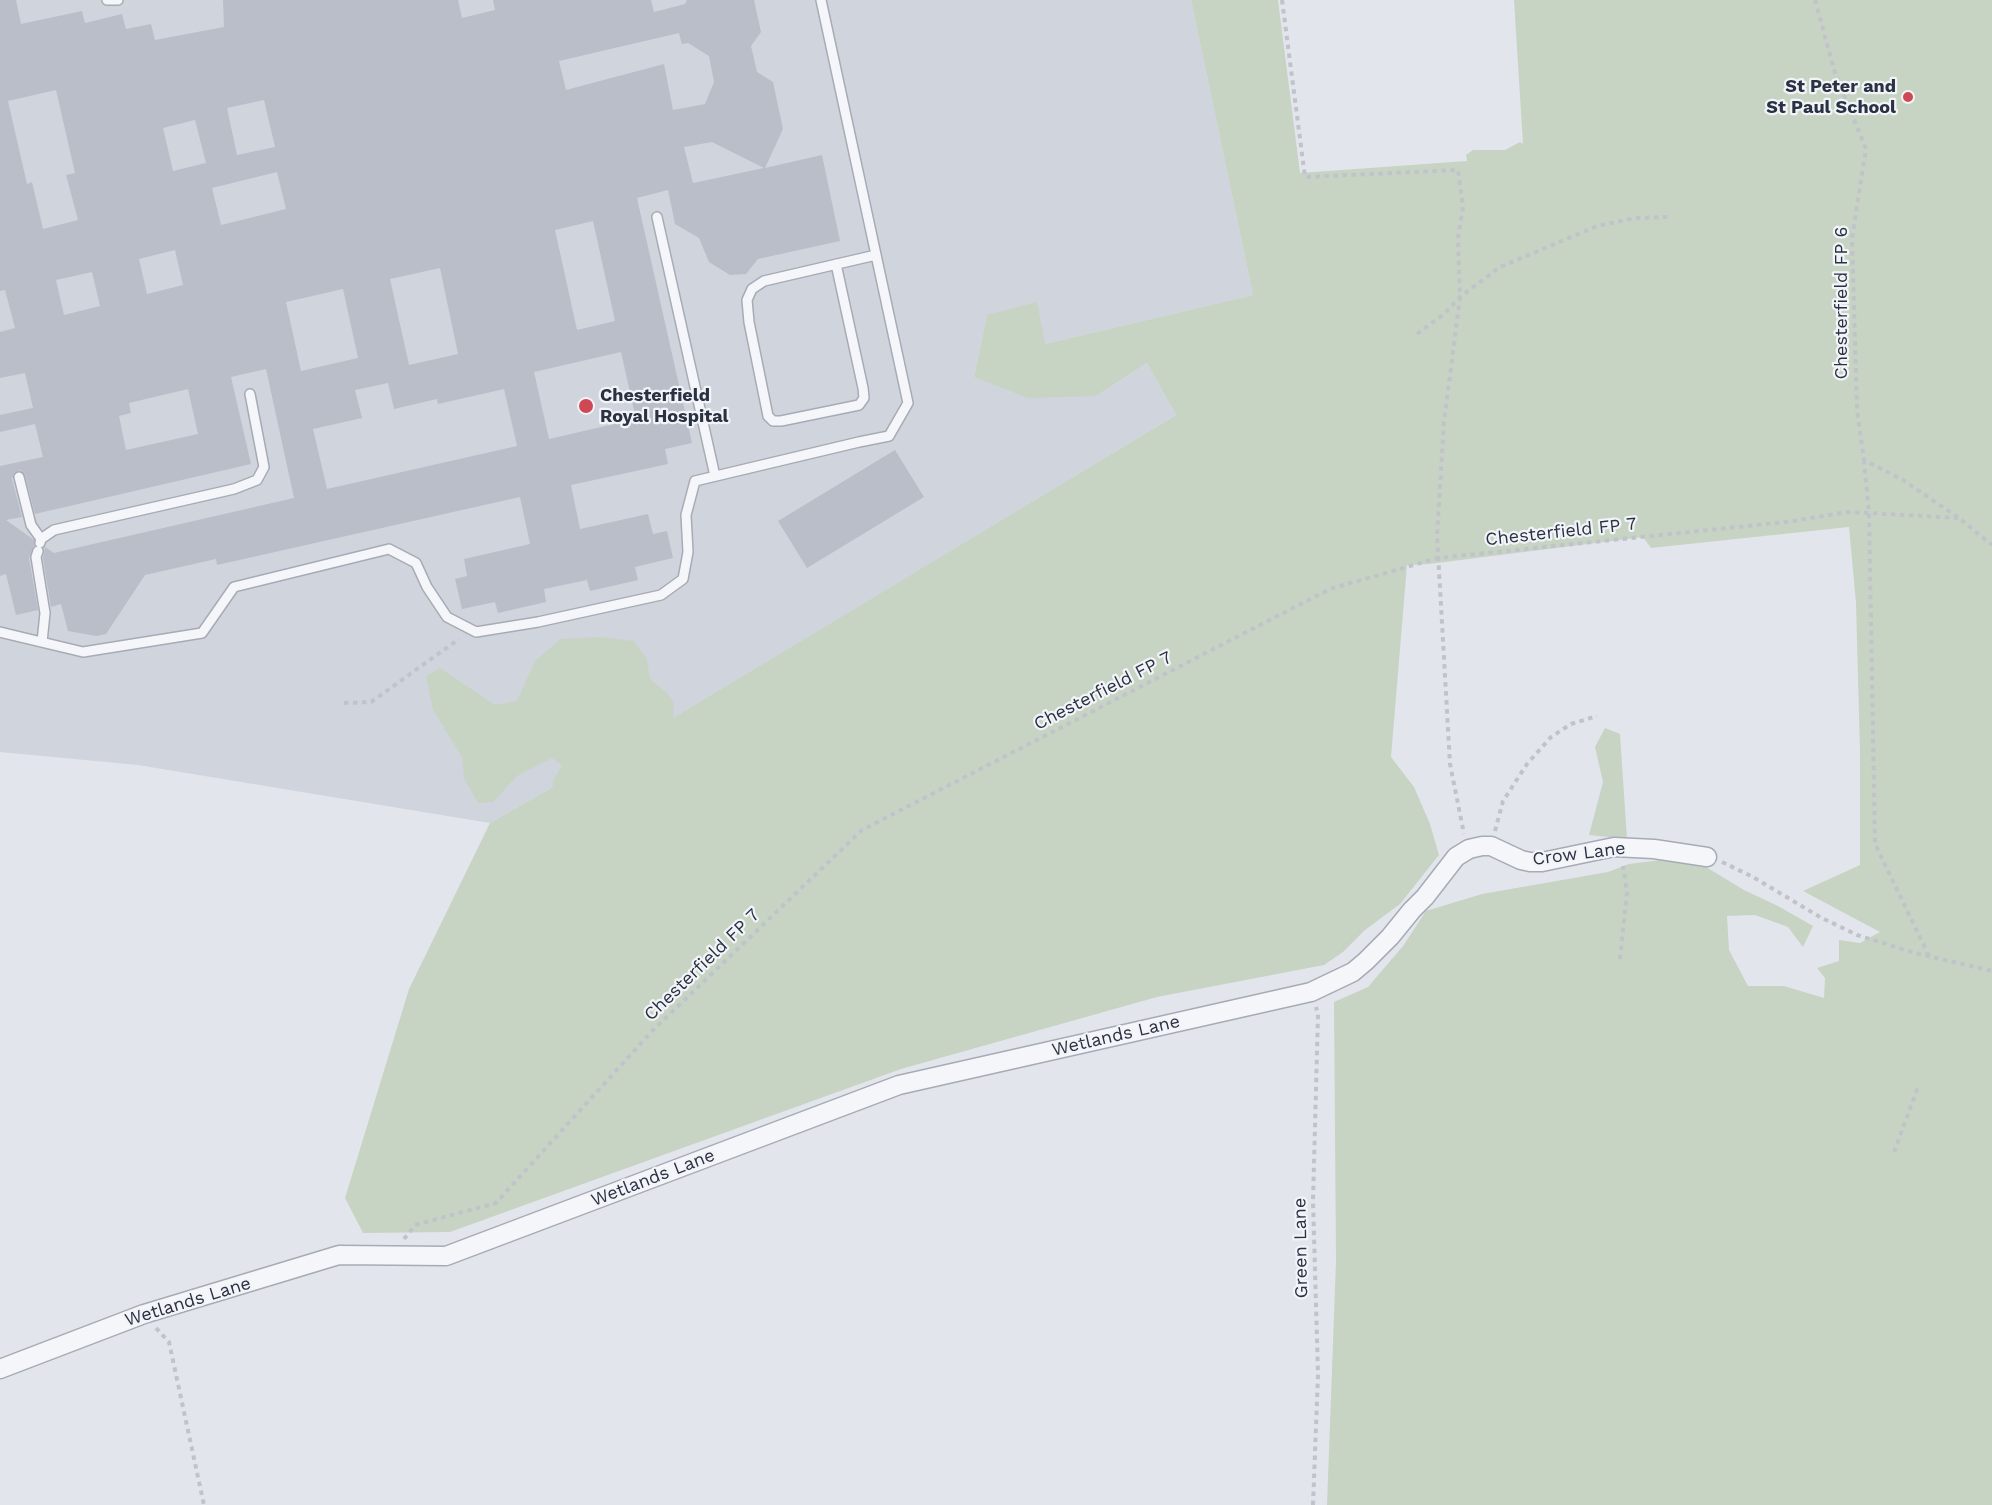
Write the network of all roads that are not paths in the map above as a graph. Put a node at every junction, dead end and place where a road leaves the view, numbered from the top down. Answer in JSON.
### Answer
{"nodes":[{"id":1,"x":107,"y":0,"type":"edge"},
{"id":2,"x":118,"y":0,"type":"edge"},
{"id":3,"x":821,"y":0,"type":"edge"},
{"id":4,"x":657,"y":217,"type":"dead end"},
{"id":5,"x":876,"y":255,"type":"junction"},
{"id":6,"x":836,"y":264,"type":"junction"},
{"id":7,"x":250,"y":394,"type":"dead end"},
{"id":8,"x":715,"y":476,"type":"junction"},
{"id":9,"x":19,"y":477,"type":"dead end"},
{"id":10,"x":39,"y":544,"type":"junction"},
{"id":11,"x":0,"y":632,"type":"edge"},
{"id":12,"x":42,"y":642,"type":"junction"},
{"id":13,"x":1707,"y":856,"type":"road end"},
{"id":14,"x":1311,"y":992,"type":"joint"},
{"id":15,"x":0,"y":1369,"type":"edge"}],
"edges":[{"from":1,"to":2,"type":"lane"},
{"from":3,"to":5,"type":"lane"},
{"from":4,"to":8,"type":"lane"},
{"from":5,"to":6,"type":"lane"},
{"from":5,"to":8,"type":"lane"},
{"from":6,"to":6,"type":"lane"},
{"from":7,"to":10,"type":"lane"},
{"from":8,"to":12,"type":"lane"},
{"from":9,"to":10,"type":"lane"},
{"from":10,"to":12,"type":"lane"},
{"from":11,"to":12,"type":"lane"},
{"from":13,"to":14,"type":"street","name":"Crow Lane"},
{"from":14,"to":15,"type":"street","name":"Wetlands Lane"}]}
